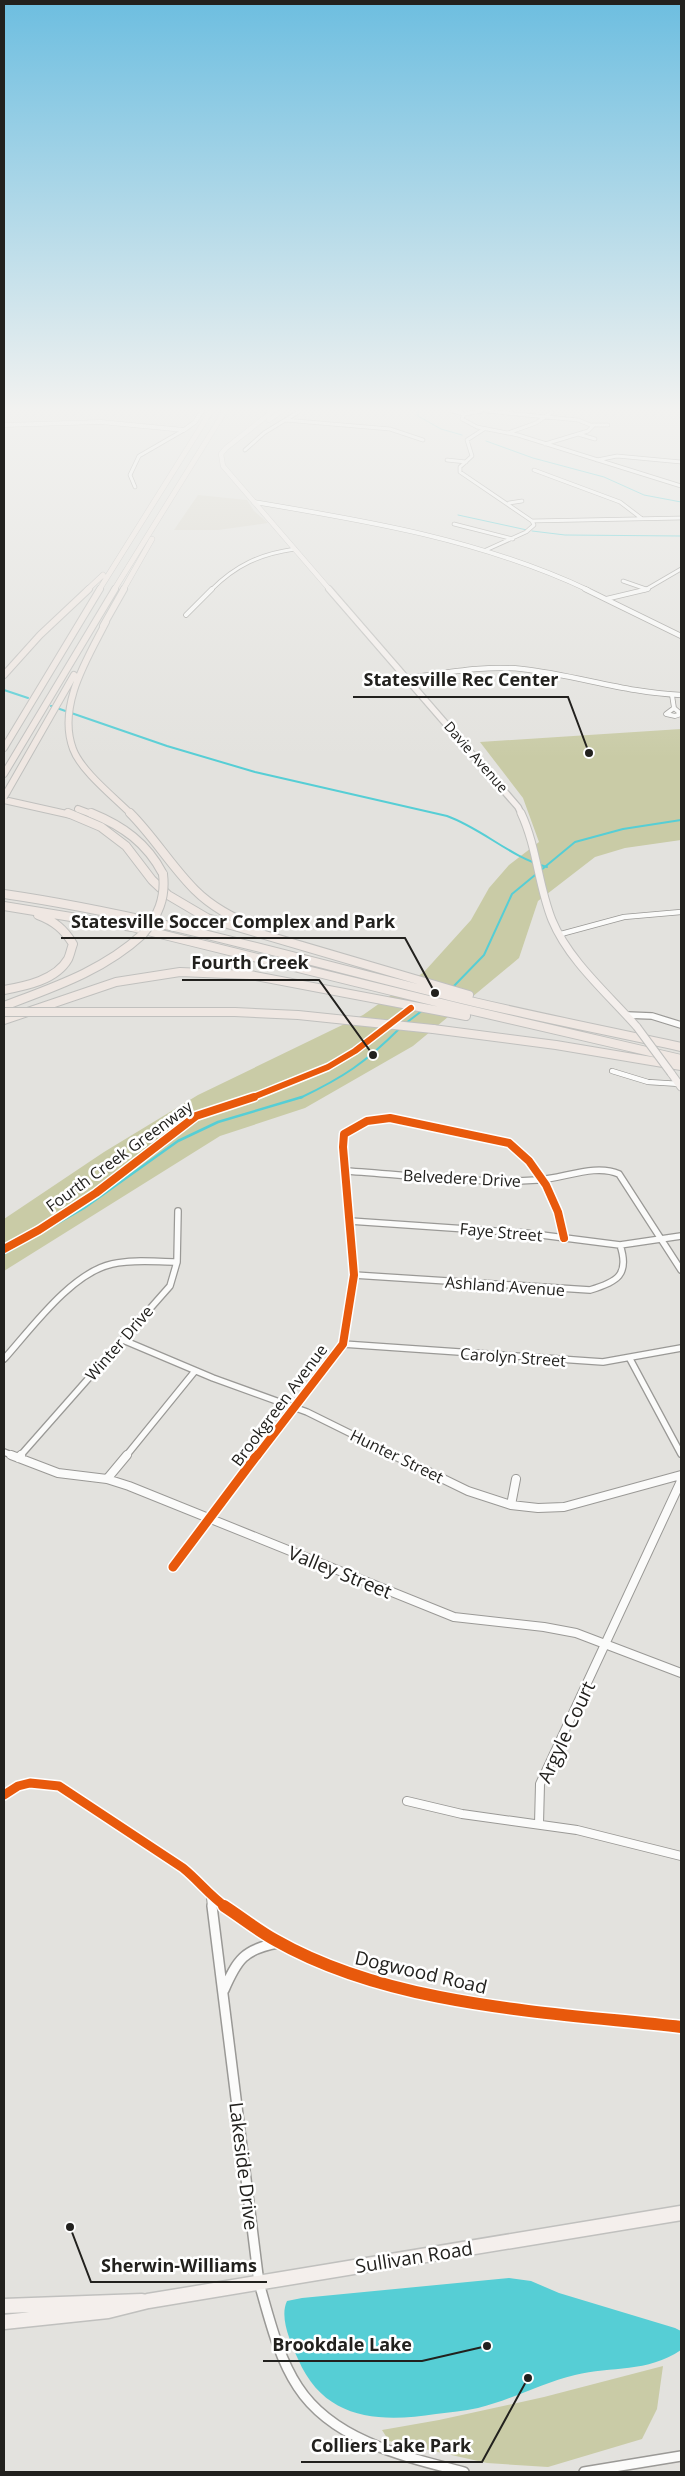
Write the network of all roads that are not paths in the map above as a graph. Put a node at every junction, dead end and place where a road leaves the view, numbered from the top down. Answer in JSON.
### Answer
{"nodes":[{"id":1,"x":138,"y":527,"type":"edge"},
{"id":2,"x":154,"y":527,"type":"edge"},
{"id":3,"x":158,"y":527,"type":"edge"},
{"id":4,"x":275,"y":527,"type":"edge"},
{"id":5,"x":398,"y":527,"type":"edge"},
{"id":6,"x":464,"y":527,"type":"edge"},
{"id":7,"x":533,"y":527,"type":"edge"},
{"id":8,"x":513,"y":539,"type":"junction"},
{"id":9,"x":124,"y":549,"type":"junction"},
{"id":10,"x":295,"y":549,"type":"junction"},
{"id":11,"x":486,"y":550,"type":"junction"},
{"id":12,"x":681,"y":569,"type":"edge"},
{"id":13,"x":623,"y":581,"type":"dead end"},
{"id":14,"x":646,"y":590,"type":"junction"},
{"id":15,"x":606,"y":599,"type":"junction"},
{"id":16,"x":186,"y":615,"type":"dead end"},
{"id":17,"x":106,"y":622,"type":"junction"},
{"id":18,"x":681,"y":636,"type":"edge"},
{"id":19,"x":4,"y":675,"type":"edge"},
{"id":20,"x":408,"y":678,"type":"junction"},
{"id":21,"x":672,"y":695,"type":"junction"},
{"id":22,"x":681,"y":695,"type":"edge"},
{"id":23,"x":674,"y":708,"type":"dead end"},
{"id":24,"x":4,"y":748,"type":"edge"},
{"id":25,"x":4,"y":774,"type":"edge"},
{"id":26,"x":5,"y":796,"type":"edge"},
{"id":27,"x":4,"y":894,"type":"edge"},
{"id":28,"x":4,"y":906,"type":"edge"},
{"id":29,"x":681,"y":912,"type":"edge"},
{"id":30,"x":561,"y":934,"type":"junction"},
{"id":31,"x":315,"y":949,"type":"junction"},
{"id":32,"x":4,"y":990,"type":"edge"},
{"id":33,"x":472,"y":999,"type":"junction"},
{"id":34,"x":4,"y":1006,"type":"edge"},
{"id":35,"x":457,"y":1011,"type":"junction"},
{"id":36,"x":4,"y":1012,"type":"edge"},
{"id":37,"x":627,"y":1015,"type":"junction"},
{"id":38,"x":4,"y":1020,"type":"edge"},
{"id":39,"x":681,"y":1025,"type":"edge"},
{"id":40,"x":681,"y":1047,"type":"edge"},
{"id":41,"x":681,"y":1059,"type":"edge"},
{"id":42,"x":681,"y":1066,"type":"edge"},
{"id":43,"x":612,"y":1071,"type":"dead end"},
{"id":44,"x":680,"y":1085,"type":"edge"},
{"id":45,"x":346,"y":1171,"type":"junction"},
{"id":46,"x":541,"y":1180,"type":"junction"},
{"id":47,"x":178,"y":1211,"type":"dead end"},
{"id":48,"x":350,"y":1221,"type":"junction"},
{"id":49,"x":681,"y":1236,"type":"edge"},
{"id":50,"x":564,"y":1238,"type":"junction"},
{"id":51,"x":661,"y":1240,"type":"junction"},
{"id":52,"x":620,"y":1245,"type":"junction"},
{"id":53,"x":177,"y":1262,"type":"junction"},
{"id":54,"x":681,"y":1270,"type":"edge"},
{"id":55,"x":354,"y":1275,"type":"junction"},
{"id":56,"x":123,"y":1340,"type":"junction"},
{"id":57,"x":343,"y":1344,"type":"junction"},
{"id":58,"x":681,"y":1348,"type":"edge"},
{"id":59,"x":4,"y":1359,"type":"edge"},
{"id":60,"x":630,"y":1359,"type":"junction"},
{"id":61,"x":195,"y":1371,"type":"junction"},
{"id":62,"x":292,"y":1408,"type":"junction"},
{"id":63,"x":4,"y":1452,"type":"edge"},
{"id":64,"x":681,"y":1454,"type":"edge"},
{"id":65,"x":18,"y":1458,"type":"junction"},
{"id":66,"x":681,"y":1475,"type":"edge"},
{"id":67,"x":107,"y":1479,"type":"junction"},
{"id":68,"x":516,"y":1479,"type":"dead end"},
{"id":69,"x":681,"y":1481,"type":"edge"},
{"id":70,"x":511,"y":1505,"type":"junction"},
{"id":71,"x":209,"y":1520,"type":"junction"},
{"id":72,"x":174,"y":1567,"type":"dead end"},
{"id":73,"x":606,"y":1644,"type":"junction"},
{"id":74,"x":681,"y":1674,"type":"edge"},
{"id":75,"x":4,"y":1795,"type":"edge"},
{"id":76,"x":407,"y":1801,"type":"dead end"},
{"id":77,"x":540,"y":1824,"type":"junction"},
{"id":78,"x":681,"y":1856,"type":"edge"},
{"id":79,"x":211,"y":1897,"type":"junction"},
{"id":80,"x":280,"y":1943,"type":"junction"},
{"id":81,"x":223,"y":1992,"type":"junction"},
{"id":82,"x":681,"y":2027,"type":"edge"},
{"id":83,"x":681,"y":2213,"type":"edge"},
{"id":84,"x":259,"y":2283,"type":"junction"},
{"id":85,"x":148,"y":2301,"type":"junction"},
{"id":86,"x":4,"y":2306,"type":"edge"},
{"id":87,"x":4,"y":2322,"type":"edge"},
{"id":88,"x":681,"y":2456,"type":"edge"},
{"id":89,"x":464,"y":2472,"type":"edge"},
{"id":90,"x":584,"y":2472,"type":"edge"}],
"edges":[{"from":1,"to":9,"type":"highway"},
{"from":2,"to":25,"type":"highway"},
{"from":3,"to":17,"type":"highway"},
{"from":4,"to":10,"type":"main road","name":"Davie Avenue"},
{"from":5,"to":11,"type":"street"},
{"from":6,"to":8,"type":"street"},
{"from":7,"to":8,"type":"street"},
{"from":8,"to":11,"type":"street"},
{"from":9,"to":19,"type":"highway"},
{"from":9,"to":24,"type":"highway"},
{"from":10,"to":16,"type":"street"},
{"from":10,"to":20,"type":"main road","name":"Davie Avenue"},
{"from":11,"to":15,"type":"street"},
{"from":12,"to":14,"type":"street"},
{"from":13,"to":14,"type":"street"},
{"from":14,"to":15,"type":"street"},
{"from":15,"to":18,"type":"street"},
{"from":17,"to":26,"type":"highway"},
{"from":17,"to":31,"type":"highway"},
{"from":20,"to":21,"type":"street"},
{"from":20,"to":30,"type":"main road","name":"Davie Avenue"},
{"from":21,"to":22,"type":"street"},
{"from":21,"to":23,"type":"street"},
{"from":26,"to":31,"type":"highway"},
{"from":26,"to":34,"type":"highway","bridge":true},
{"from":27,"to":33,"type":"highway"},
{"from":28,"to":32,"type":"highway"},
{"from":28,"to":35,"type":"highway"},
{"from":29,"to":30,"type":"street"},
{"from":30,"to":37,"type":"main road","name":"Davie Avenue"},
{"from":31,"to":33,"type":"highway"},
{"from":33,"to":40,"type":"highway"},
{"from":35,"to":38,"type":"highway"},
{"from":35,"to":41,"type":"highway"},
{"from":36,"to":42,"type":"highway","bridge":true},
{"from":37,"to":39,"type":"street"},
{"from":37,"to":44,"type":"main road","name":"Davie Avenue","bridge":true},
{"from":43,"to":44,"type":"street"},
{"from":45,"to":46,"type":"street","name":"Belvedere Drive"},
{"from":45,"to":46,"type":"street","name":"Brookgreen Avenue"},
{"from":45,"to":48,"type":"street","name":"Brookgreen Avenue"},
{"from":46,"to":50,"type":"street","name":"Brookgreen Avenue"},
{"from":46,"to":51,"type":"street","name":"Belvedere Drive"},
{"from":47,"to":53,"type":"street","name":"Winter Drive"},
{"from":48,"to":50,"type":"street","name":"Faye Street"},
{"from":48,"to":55,"type":"street","name":"Brookgreen Avenue"},
{"from":49,"to":51,"type":"street","name":"Faye Street"},
{"from":50,"to":52,"type":"street","name":"Faye Street"},
{"from":51,"to":52,"type":"street","name":"Faye Street"},
{"from":51,"to":54,"type":"street"},
{"from":52,"to":55,"type":"street","name":"Ashland Avenue"},
{"from":53,"to":56,"type":"street","name":"Winter Drive"},
{"from":53,"to":59,"type":"street"},
{"from":55,"to":57,"type":"street","name":"Brookgreen Avenue"},
{"from":56,"to":61,"type":"street","name":"Hunter Street"},
{"from":56,"to":65,"type":"street","name":"Winter Drive"},
{"from":57,"to":60,"type":"street","name":"Carolyn Street"},
{"from":57,"to":62,"type":"street","name":"Brookgreen Avenue"},
{"from":58,"to":60,"type":"street","name":"Carolyn Street"},
{"from":60,"to":64,"type":"street"},
{"from":61,"to":62,"type":"street","name":"Hunter Street"},
{"from":61,"to":67,"type":"street"},
{"from":62,"to":70,"type":"street","name":"Hunter Street"},
{"from":62,"to":71,"type":"street","name":"Brookgreen Avenue"},
{"from":63,"to":65,"type":"street","name":"Valley Street"},
{"from":65,"to":67,"type":"street","name":"Valley Street"},
{"from":66,"to":70,"type":"street","name":"Hunter Street"},
{"from":67,"to":71,"type":"street","name":"Valley Street"},
{"from":68,"to":70,"type":"street"},
{"from":69,"to":73,"type":"street","name":"Argyle Court"},
{"from":71,"to":72,"type":"street","name":"Brookgreen Avenue"},
{"from":71,"to":73,"type":"street","name":"Valley Street"},
{"from":73,"to":74,"type":"street","name":"Valley Street"},
{"from":73,"to":77,"type":"street","name":"Argyle Court"},
{"from":75,"to":79,"type":"street","name":"Dogwood Road"},
{"from":76,"to":77,"type":"street"},
{"from":77,"to":78,"type":"street"},
{"from":79,"to":80,"type":"street","name":"Dogwood Road"},
{"from":79,"to":81,"type":"street","name":"Lakeside Drive"},
{"from":80,"to":81,"type":"street"},
{"from":80,"to":82,"type":"street","name":"Dogwood Road"},
{"from":81,"to":84,"type":"street","name":"Lakeside Drive"},
{"from":83,"to":84,"type":"main road","name":"Sullivan Road"},
{"from":84,"to":85,"type":"main road","name":"Sullivan Road"},
{"from":84,"to":89,"type":"street","name":"Lakeside Drive"},
{"from":85,"to":86,"type":"main road","name":"Sullivan Road"},
{"from":85,"to":87,"type":"main road","name":"Sullivan Road"},
{"from":88,"to":90,"type":"street"}]}
